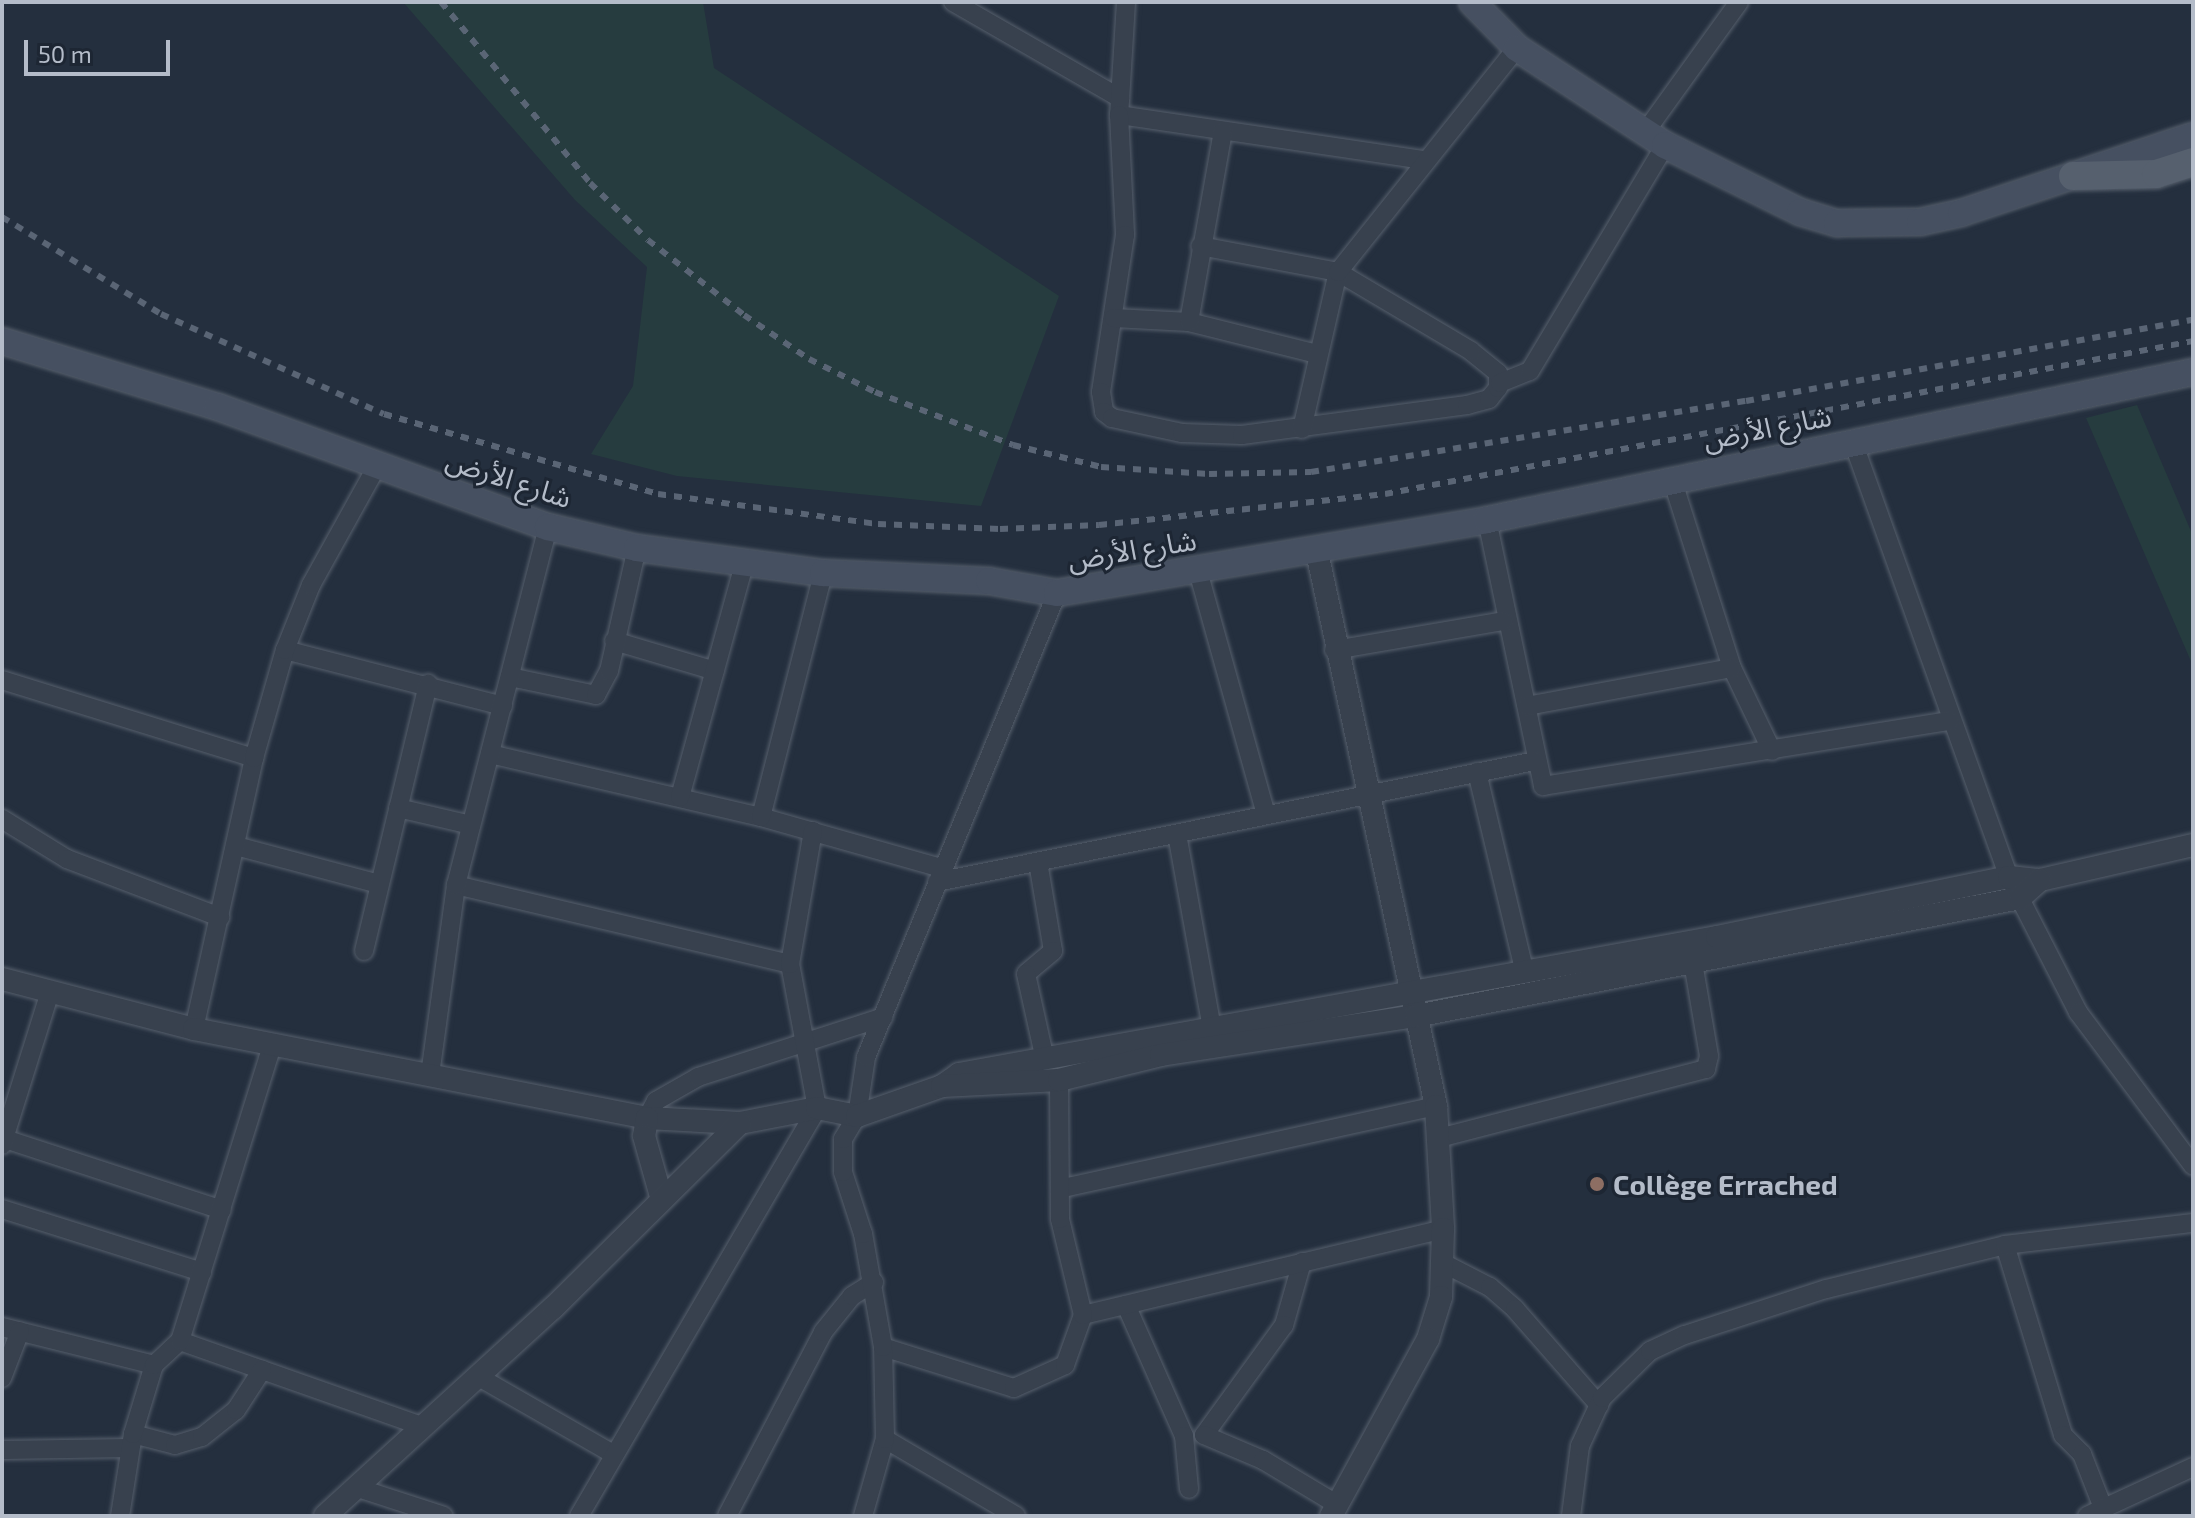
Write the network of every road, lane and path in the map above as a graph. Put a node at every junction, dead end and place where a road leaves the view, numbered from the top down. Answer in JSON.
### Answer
{"nodes":[{"id":1,"x":953,"y":2,"type":"edge"},
{"id":2,"x":1126,"y":2,"type":"edge"},
{"id":3,"x":1472,"y":2,"type":"edge"},
{"id":4,"x":1739,"y":2,"type":"edge"},
{"id":5,"x":1517,"y":48,"type":"junction"},
{"id":6,"x":1120,"y":106,"type":"junction"},
{"id":7,"x":1223,"y":131,"type":"junction"},
{"id":8,"x":2193,"y":136,"type":"edge"},
{"id":9,"x":1655,"y":138,"type":"junction"},
{"id":10,"x":1424,"y":160,"type":"junction"},
{"id":11,"x":2193,"y":162,"type":"edge"},
{"id":12,"x":2073,"y":176,"type":"junction"},
{"id":13,"x":1200,"y":246,"type":"junction"},
{"id":14,"x":1338,"y":272,"type":"junction"},
{"id":15,"x":1114,"y":318,"type":"junction"},
{"id":16,"x":1189,"y":322,"type":"junction"},
{"id":17,"x":2,"y":341,"type":"edge"},
{"id":18,"x":1317,"y":354,"type":"junction"},
{"id":19,"x":2193,"y":372,"type":"edge"},
{"id":20,"x":1500,"y":383,"type":"junction"},
{"id":21,"x":1302,"y":429,"type":"junction"},
{"id":22,"x":1853,"y":442,"type":"junction"},
{"id":23,"x":377,"y":466,"type":"junction"},
{"id":24,"x":1672,"y":479,"type":"junction"},
{"id":25,"x":1487,"y":520,"type":"junction"},
{"id":26,"x":548,"y":527,"type":"junction"},
{"id":27,"x":637,"y":548,"type":"junction"},
{"id":28,"x":1317,"y":552,"type":"junction"},
{"id":29,"x":744,"y":564,"type":"junction"},
{"id":30,"x":1198,"y":571,"type":"junction"},
{"id":31,"x":823,"y":573,"type":"junction"},
{"id":32,"x":1057,"y":593,"type":"junction"},
{"id":33,"x":1504,"y":621,"type":"junction"},
{"id":34,"x":614,"y":641,"type":"junction"},
{"id":35,"x":285,"y":650,"type":"junction"},
{"id":36,"x":1334,"y":650,"type":"junction"},
{"id":37,"x":1732,"y":668,"type":"junction"},
{"id":38,"x":715,"y":671,"type":"junction"},
{"id":39,"x":510,"y":677,"type":"junction"},
{"id":40,"x":2,"y":680,"type":"edge"},
{"id":41,"x":428,"y":684,"type":"junction"},
{"id":42,"x":503,"y":706,"type":"junction"},
{"id":43,"x":1527,"y":706,"type":"junction"},
{"id":44,"x":1950,"y":721,"type":"junction"},
{"id":45,"x":1772,"y":751,"type":"junction"},
{"id":46,"x":490,"y":754,"type":"junction"},
{"id":47,"x":254,"y":758,"type":"junction"},
{"id":48,"x":1535,"y":761,"type":"junction"},
{"id":49,"x":1477,"y":772,"type":"junction"},
{"id":50,"x":1368,"y":793,"type":"junction"},
{"id":51,"x":680,"y":797,"type":"junction"},
{"id":52,"x":398,"y":808,"type":"junction"},
{"id":53,"x":1266,"y":815,"type":"junction"},
{"id":54,"x":761,"y":817,"type":"junction"},
{"id":55,"x":2,"y":819,"type":"edge"},
{"id":56,"x":471,"y":825,"type":"junction"},
{"id":57,"x":813,"y":831,"type":"junction"},
{"id":58,"x":1177,"y":834,"type":"junction"},
{"id":59,"x":2193,"y":845,"type":"edge"},
{"id":60,"x":236,"y":846,"type":"junction"},
{"id":61,"x":1038,"y":862,"type":"junction"},
{"id":62,"x":939,"y":875,"type":"junction"},
{"id":63,"x":2009,"y":877,"type":"junction"},
{"id":64,"x":2040,"y":880,"type":"junction"},
{"id":65,"x":379,"y":884,"type":"junction"},
{"id":66,"x":456,"y":885,"type":"junction"},
{"id":67,"x":2020,"y":898,"type":"junction"},
{"id":68,"x":220,"y":917,"type":"junction"},
{"id":69,"x":364,"y":951,"type":"dead end"},
{"id":70,"x":1693,"y":962,"type":"junction"},
{"id":71,"x":790,"y":964,"type":"junction"},
{"id":72,"x":1524,"y":969,"type":"junction"},
{"id":73,"x":2,"y":979,"type":"edge"},
{"id":74,"x":1413,"y":989,"type":"junction"},
{"id":75,"x":50,"y":992,"type":"junction"},
{"id":76,"x":1416,"y":1016,"type":"junction"},
{"id":77,"x":884,"y":1017,"type":"junction"},
{"id":78,"x":1212,"y":1028,"type":"junction"},
{"id":79,"x":194,"y":1029,"type":"junction"},
{"id":80,"x":809,"y":1043,"type":"junction"},
{"id":81,"x":272,"y":1045,"type":"junction"},
{"id":82,"x":1045,"y":1060,"type":"junction"},
{"id":83,"x":430,"y":1075,"type":"junction"},
{"id":84,"x":1059,"y":1080,"type":"junction"},
{"id":85,"x":942,"y":1086,"type":"junction"},
{"id":86,"x":1436,"y":1106,"type":"junction"},
{"id":87,"x":9,"y":1108,"type":"edge"},
{"id":88,"x":817,"y":1108,"type":"junction"},
{"id":89,"x":857,"y":1116,"type":"junction"},
{"id":90,"x":647,"y":1118,"type":"junction"},
{"id":91,"x":740,"y":1123,"type":"junction"},
{"id":92,"x":1439,"y":1138,"type":"junction"},
{"id":93,"x":4,"y":1142,"type":"edge"},
{"id":94,"x":2193,"y":1166,"type":"edge"},
{"id":95,"x":1063,"y":1188,"type":"junction"},
{"id":96,"x":662,"y":1200,"type":"junction"},
{"id":97,"x":2,"y":1209,"type":"edge"},
{"id":98,"x":222,"y":1210,"type":"junction"},
{"id":99,"x":2193,"y":1223,"type":"edge"},
{"id":100,"x":1443,"y":1229,"type":"junction"},
{"id":101,"x":2005,"y":1245,"type":"junction"},
{"id":102,"x":1302,"y":1262,"type":"junction"},
{"id":103,"x":1443,"y":1263,"type":"junction"},
{"id":104,"x":202,"y":1272,"type":"junction"},
{"id":105,"x":874,"y":1282,"type":"junction"},
{"id":106,"x":1126,"y":1305,"type":"junction"},
{"id":107,"x":1083,"y":1315,"type":"junction"},
{"id":108,"x":11,"y":1329,"type":"edge"},
{"id":109,"x":180,"y":1341,"type":"junction"},
{"id":110,"x":883,"y":1347,"type":"junction"},
{"id":111,"x":154,"y":1365,"type":"junction"},
{"id":112,"x":262,"y":1370,"type":"junction"},
{"id":113,"x":477,"y":1376,"type":"junction"},
{"id":114,"x":2,"y":1378,"type":"edge"},
{"id":115,"x":1599,"y":1405,"type":"junction"},
{"id":116,"x":422,"y":1426,"type":"junction"},
{"id":117,"x":1204,"y":1435,"type":"junction"},
{"id":118,"x":1184,"y":1436,"type":"junction"},
{"id":119,"x":885,"y":1439,"type":"junction"},
{"id":120,"x":132,"y":1441,"type":"junction"},
{"id":121,"x":2,"y":1450,"type":"edge"},
{"id":122,"x":613,"y":1454,"type":"junction"},
{"id":123,"x":2193,"y":1467,"type":"edge"},
{"id":124,"x":358,"y":1488,"type":"junction"},
{"id":125,"x":1189,"y":1489,"type":"dead end"},
{"id":126,"x":985,"y":1508,"type":"edge"},
{"id":127,"x":1334,"y":1511,"type":"edge"},
{"id":128,"x":2095,"y":1512,"type":"edge"},
{"id":129,"x":120,"y":1516,"type":"edge"},
{"id":130,"x":325,"y":1516,"type":"edge"},
{"id":131,"x":444,"y":1516,"type":"edge"},
{"id":132,"x":579,"y":1516,"type":"edge"},
{"id":133,"x":727,"y":1516,"type":"edge"},
{"id":134,"x":863,"y":1516,"type":"edge"},
{"id":135,"x":1016,"y":1516,"type":"edge"},
{"id":136,"x":1571,"y":1516,"type":"edge"}],
"edges":[{"from":1,"to":6,"type":"street"},
{"from":2,"to":6,"type":"street"},
{"from":3,"to":5,"type":"main road"},
{"from":4,"to":9,"type":"street"},
{"from":5,"to":9,"type":"main road"},
{"from":5,"to":10,"type":"street"},
{"from":6,"to":7,"type":"street"},
{"from":6,"to":15,"type":"street"},
{"from":7,"to":10,"type":"street"},
{"from":7,"to":13,"type":"street"},
{"from":8,"to":12,"type":"main road"},
{"from":9,"to":12,"type":"main road"},
{"from":9,"to":20,"type":"street"},
{"from":10,"to":14,"type":"street"},
{"from":11,"to":12,"type":"main road"},
{"from":13,"to":14,"type":"street"},
{"from":13,"to":16,"type":"street"},
{"from":14,"to":18,"type":"street"},
{"from":14,"to":20,"type":"street"},
{"from":15,"to":16,"type":"street"},
{"from":15,"to":21,"type":"street"},
{"from":16,"to":18,"type":"street"},
{"from":17,"to":23,"type":"main road","name":"شارع الأرض"},
{"from":18,"to":21,"type":"street"},
{"from":19,"to":22,"type":"main road","name":"شارع الأرض"},
{"from":20,"to":21,"type":"street"},
{"from":22,"to":24,"type":"main road","name":"شارع الأرض"},
{"from":22,"to":44,"type":"street"},
{"from":23,"to":26,"type":"main road","name":"شارع الأرض"},
{"from":23,"to":35,"type":"street"},
{"from":24,"to":25,"type":"main road","name":"شارع الأرض"},
{"from":24,"to":37,"type":"street"},
{"from":25,"to":28,"type":"main road","name":"شارع الأرض"},
{"from":25,"to":33,"type":"street"},
{"from":26,"to":27,"type":"main road","name":"شارع الأرض"},
{"from":26,"to":39,"type":"street"},
{"from":27,"to":29,"type":"main road","name":"شارع الأرض"},
{"from":27,"to":34,"type":"street"},
{"from":28,"to":30,"type":"main road","name":"شارع الأرض"},
{"from":28,"to":36,"type":"street"},
{"from":29,"to":31,"type":"main road","name":"شارع الأرض"},
{"from":29,"to":38,"type":"street"},
{"from":30,"to":32,"type":"main road","name":"شارع الأرض"},
{"from":30,"to":53,"type":"street"},
{"from":31,"to":32,"type":"main road","name":"شارع الأرض"},
{"from":31,"to":54,"type":"street"},
{"from":32,"to":62,"type":"street"},
{"from":33,"to":36,"type":"street"},
{"from":33,"to":43,"type":"street"},
{"from":34,"to":38,"type":"street"},
{"from":34,"to":39,"type":"street"},
{"from":35,"to":41,"type":"street"},
{"from":35,"to":47,"type":"street"},
{"from":36,"to":50,"type":"street"},
{"from":37,"to":43,"type":"street"},
{"from":37,"to":45,"type":"street"},
{"from":38,"to":51,"type":"street"},
{"from":39,"to":42,"type":"street"},
{"from":40,"to":47,"type":"street"},
{"from":41,"to":42,"type":"street"},
{"from":41,"to":52,"type":"street"},
{"from":42,"to":46,"type":"street"},
{"from":43,"to":48,"type":"street"},
{"from":44,"to":45,"type":"street"},
{"from":44,"to":63,"type":"street"},
{"from":45,"to":48,"type":"street"},
{"from":46,"to":51,"type":"street"},
{"from":46,"to":56,"type":"street"},
{"from":47,"to":60,"type":"street"},
{"from":48,"to":49,"type":"street"},
{"from":49,"to":50,"type":"street"},
{"from":49,"to":72,"type":"street"},
{"from":50,"to":53,"type":"street"},
{"from":50,"to":74,"type":"street"},
{"from":51,"to":54,"type":"street"},
{"from":52,"to":56,"type":"street"},
{"from":52,"to":65,"type":"street"},
{"from":53,"to":58,"type":"street"},
{"from":54,"to":57,"type":"street"},
{"from":55,"to":68,"type":"street"},
{"from":56,"to":66,"type":"street"},
{"from":57,"to":62,"type":"street"},
{"from":57,"to":71,"type":"street"},
{"from":58,"to":61,"type":"street"},
{"from":58,"to":78,"type":"street"},
{"from":59,"to":64,"type":"street"},
{"from":60,"to":65,"type":"street"},
{"from":60,"to":68,"type":"street"},
{"from":61,"to":62,"type":"street"},
{"from":61,"to":82,"type":"street"},
{"from":62,"to":77,"type":"street"},
{"from":63,"to":64,"type":"street"},
{"from":63,"to":67,"type":"street"},
{"from":63,"to":72,"type":"street"},
{"from":64,"to":67,"type":"street"},
{"from":65,"to":69,"type":"street"},
{"from":66,"to":71,"type":"street"},
{"from":66,"to":83,"type":"street"},
{"from":67,"to":70,"type":"street"},
{"from":67,"to":94,"type":"street"},
{"from":68,"to":79,"type":"street"},
{"from":70,"to":76,"type":"street"},
{"from":70,"to":92,"type":"street"},
{"from":71,"to":80,"type":"street"},
{"from":72,"to":74,"type":"street"},
{"from":73,"to":75,"type":"street"},
{"from":74,"to":76,"type":"street"},
{"from":74,"to":78,"type":"street"},
{"from":75,"to":79,"type":"street"},
{"from":75,"to":87,"type":"street"},
{"from":76,"to":84,"type":"street"},
{"from":76,"to":86,"type":"street"},
{"from":77,"to":80,"type":"street"},
{"from":77,"to":89,"type":"street"},
{"from":78,"to":82,"type":"street"},
{"from":79,"to":81,"type":"street"},
{"from":80,"to":88,"type":"street"},
{"from":80,"to":90,"type":"street"},
{"from":81,"to":83,"type":"street"},
{"from":81,"to":98,"type":"street"},
{"from":82,"to":85,"type":"street"},
{"from":83,"to":90,"type":"street"},
{"from":84,"to":85,"type":"street"},
{"from":84,"to":95,"type":"street"},
{"from":85,"to":89,"type":"street"},
{"from":86,"to":92,"type":"street"},
{"from":86,"to":95,"type":"street"},
{"from":87,"to":93,"type":"street"},
{"from":88,"to":89,"type":"street"},
{"from":88,"to":91,"type":"street"},
{"from":88,"to":122,"type":"street"},
{"from":89,"to":105,"type":"street"},
{"from":90,"to":91,"type":"street"},
{"from":90,"to":96,"type":"street"},
{"from":91,"to":96,"type":"street"},
{"from":92,"to":100,"type":"street"},
{"from":93,"to":98,"type":"street"},
{"from":95,"to":107,"type":"street"},
{"from":96,"to":113,"type":"street"},
{"from":97,"to":104,"type":"street"},
{"from":98,"to":104,"type":"street"},
{"from":99,"to":101,"type":"street"},
{"from":100,"to":102,"type":"street"},
{"from":100,"to":103,"type":"street"},
{"from":101,"to":115,"type":"street"},
{"from":101,"to":128,"type":"street"},
{"from":102,"to":106,"type":"street"},
{"from":102,"to":117,"type":"street"},
{"from":103,"to":115,"type":"street"},
{"from":103,"to":127,"type":"street"},
{"from":104,"to":109,"type":"street"},
{"from":105,"to":110,"type":"street"},
{"from":105,"to":133,"type":"street"},
{"from":106,"to":107,"type":"street"},
{"from":106,"to":118,"type":"street"},
{"from":107,"to":110,"type":"street"},
{"from":108,"to":111,"type":"street"},
{"from":108,"to":114,"type":"street"},
{"from":109,"to":111,"type":"street"},
{"from":109,"to":112,"type":"street"},
{"from":110,"to":119,"type":"street"},
{"from":111,"to":120,"type":"street"},
{"from":112,"to":116,"type":"street"},
{"from":112,"to":120,"type":"street"},
{"from":113,"to":116,"type":"street"},
{"from":113,"to":122,"type":"street"},
{"from":115,"to":136,"type":"street"},
{"from":116,"to":124,"type":"street"},
{"from":117,"to":118,"type":"street"},
{"from":117,"to":127,"type":"street"},
{"from":118,"to":125,"type":"street"},
{"from":119,"to":126,"type":"street"},
{"from":119,"to":134,"type":"street"},
{"from":120,"to":121,"type":"street"},
{"from":120,"to":129,"type":"street"},
{"from":122,"to":132,"type":"street"},
{"from":123,"to":128,"type":"street"},
{"from":124,"to":130,"type":"street"},
{"from":124,"to":131,"type":"street"},
{"from":126,"to":135,"type":"street"}]}
